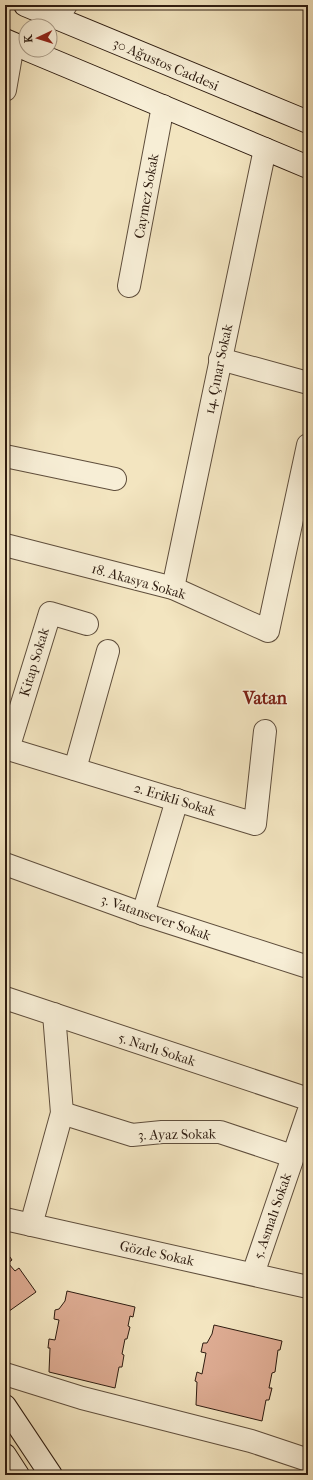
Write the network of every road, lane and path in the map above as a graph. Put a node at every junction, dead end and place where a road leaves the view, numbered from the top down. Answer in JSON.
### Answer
{"nodes":[{"id":1,"x":25,"y":5,"type":"edge"},
{"id":2,"x":60,"y":11,"type":"edge"},
{"id":3,"x":18,"y":46,"type":"edge"},
{"id":4,"x":47,"y":58,"type":"edge"},
{"id":5,"x":5,"y":90,"type":"edge"},
{"id":6,"x":163,"y":106,"type":"junction"},
{"id":7,"x":308,"y":122,"type":"edge"},
{"id":8,"x":265,"y":149,"type":"junction"},
{"id":9,"x":308,"y":167,"type":"edge"},
{"id":10,"x":130,"y":286,"type":"dead end"},
{"id":11,"x":220,"y":360,"type":"junction"},
{"id":12,"x":308,"y":383,"type":"edge"},
{"id":13,"x":308,"y":445,"type":"edge"},
{"id":14,"x":5,"y":456,"type":"edge"},
{"id":15,"x":116,"y":478,"type":"dead end"},
{"id":16,"x":5,"y":545,"type":"edge"},
{"id":17,"x":173,"y":588,"type":"junction"},
{"id":18,"x":88,"y":624,"type":"dead end"},
{"id":19,"x":108,"y":651,"type":"dead end"},
{"id":20,"x":265,"y":731,"type":"dead end"},
{"id":21,"x":6,"y":748,"type":"edge"},
{"id":22,"x":75,"y":769,"type":"junction"},
{"id":23,"x":177,"y":800,"type":"junction"},
{"id":24,"x":5,"y":864,"type":"edge"},
{"id":25,"x":143,"y":914,"type":"junction"},
{"id":26,"x":308,"y":967,"type":"edge"},
{"id":27,"x":5,"y":998,"type":"edge"},
{"id":28,"x":54,"y":1014,"type":"junction"},
{"id":29,"x":308,"y":1099,"type":"edge"},
{"id":30,"x":62,"y":1112,"type":"junction"},
{"id":31,"x":308,"y":1113,"type":"edge"},
{"id":32,"x":300,"y":1146,"type":"edge"},
{"id":33,"x":5,"y":1219,"type":"edge"},
{"id":34,"x":31,"y":1225,"type":"junction"},
{"id":35,"x":252,"y":1274,"type":"junction"},
{"id":36,"x":308,"y":1287,"type":"edge"},
{"id":37,"x":5,"y":1374,"type":"edge"},
{"id":38,"x":5,"y":1406,"type":"edge"},
{"id":39,"x":5,"y":1455,"type":"edge"},
{"id":40,"x":308,"y":1460,"type":"edge"},
{"id":41,"x":18,"y":1475,"type":"edge"},
{"id":42,"x":51,"y":1475,"type":"edge"}],
"edges":[{"from":1,"to":2,"type":"street","name":"30 Ağustos Caddesi"},
{"from":2,"to":7,"type":"street","name":"30 Ağustos Caddesi"},
{"from":3,"to":5,"type":"street"},
{"from":4,"to":6,"type":"street"},
{"from":6,"to":8,"type":"street"},
{"from":6,"to":10,"type":"street","name":"Caymez Sokak"},
{"from":8,"to":9,"type":"street"},
{"from":8,"to":11,"type":"street","name":"14. Çınar Sokak"},
{"from":11,"to":12,"type":"street"},
{"from":11,"to":17,"type":"street","name":"14. Çınar Sokak"},
{"from":13,"to":17,"type":"street","name":"18. Akasya Sokak"},
{"from":14,"to":15,"type":"street"},
{"from":16,"to":17,"type":"street","name":"18. Akasya Sokak"},
{"from":18,"to":21,"type":"street","name":"Kitap Sokak"},
{"from":19,"to":22,"type":"street"},
{"from":20,"to":23,"type":"street","name":"2. Erikli Sokak"},
{"from":21,"to":22,"type":"street","name":"2. Erikli Sokak"},
{"from":22,"to":23,"type":"street","name":"2. Erikli Sokak"},
{"from":23,"to":25,"type":"street"},
{"from":24,"to":25,"type":"street","name":"3. Vatansever Sokak"},
{"from":25,"to":26,"type":"street","name":"3. Vatansever Sokak"},
{"from":27,"to":28,"type":"street","name":"5. Narlı Sokak"},
{"from":28,"to":29,"type":"street","name":"5. Narlı Sokak"},
{"from":28,"to":30,"type":"street"},
{"from":30,"to":32,"type":"street","name":"3. Ayaz Sokak"},
{"from":30,"to":34,"type":"street"},
{"from":31,"to":32,"type":"street","name":"5. Asmalı Sokak"},
{"from":32,"to":35,"type":"street","name":"5. Asmalı Sokak"},
{"from":33,"to":34,"type":"street","name":"Gözde Sokak"},
{"from":34,"to":35,"type":"street","name":"Gözde Sokak"},
{"from":35,"to":36,"type":"street","name":"Gözde Sokak"},
{"from":37,"to":40,"type":"street"},
{"from":38,"to":42,"type":"street"},
{"from":39,"to":41,"type":"street"}]}
